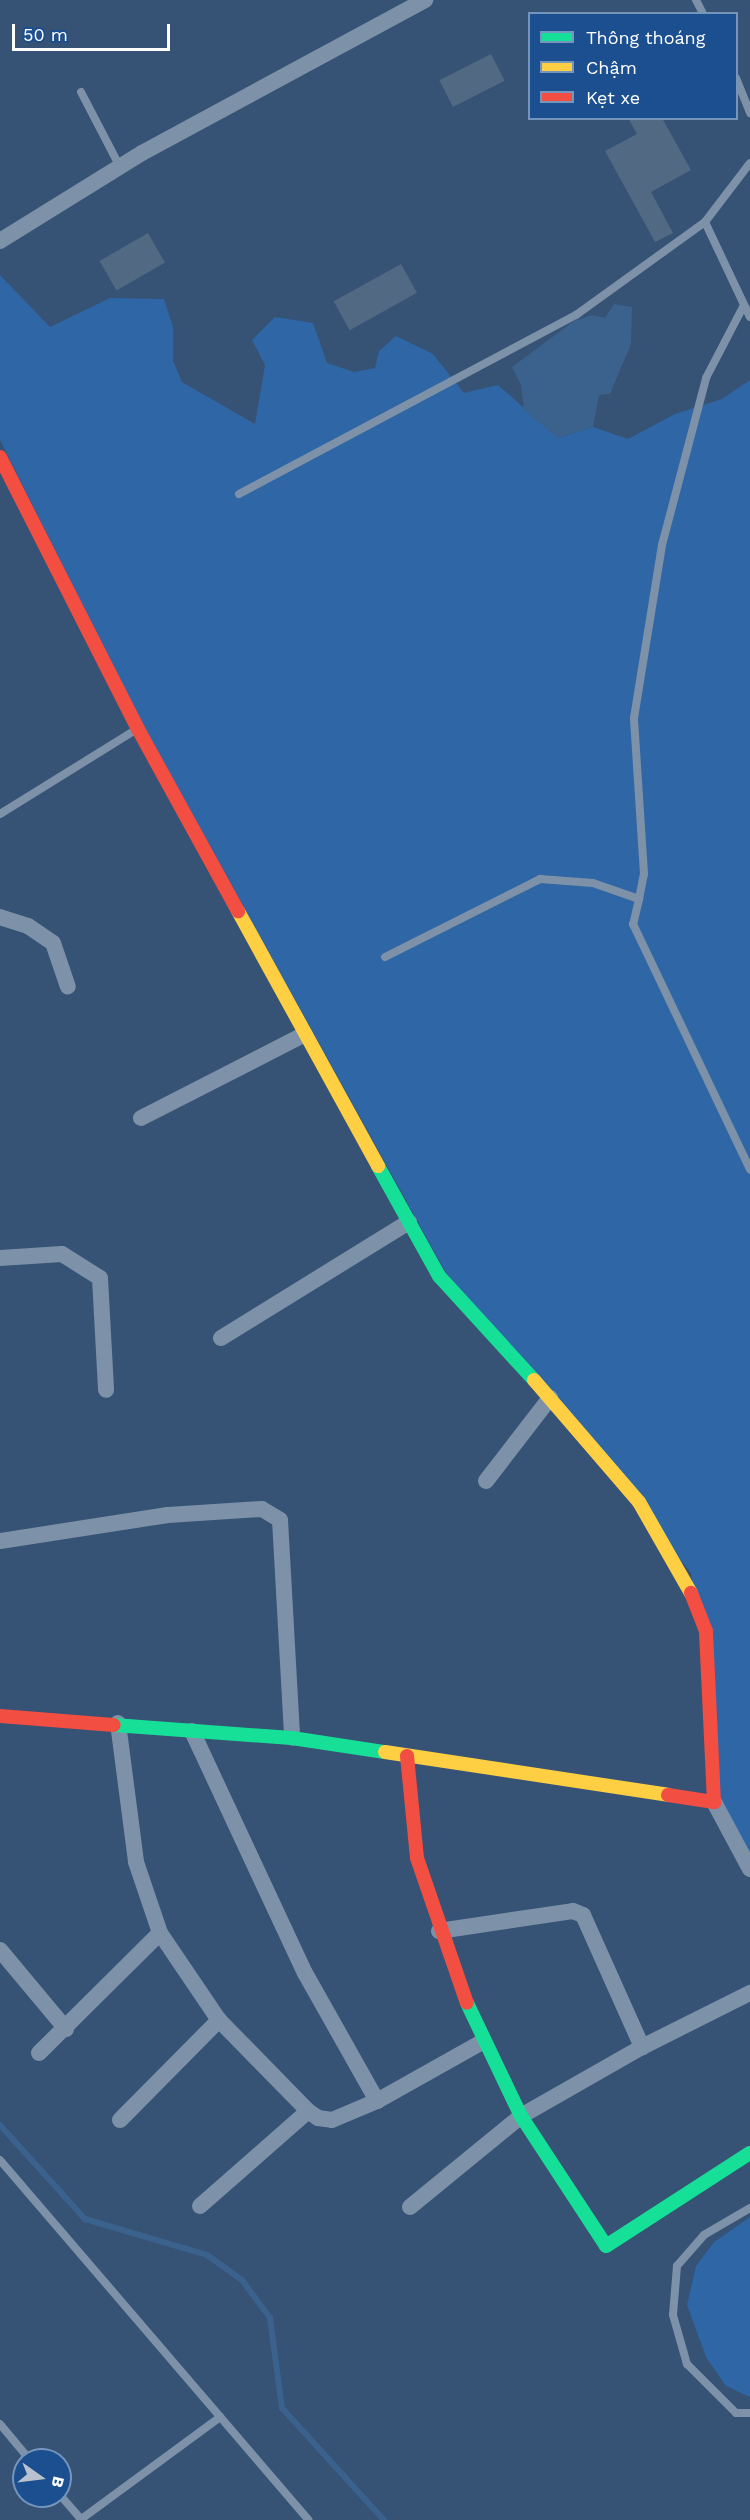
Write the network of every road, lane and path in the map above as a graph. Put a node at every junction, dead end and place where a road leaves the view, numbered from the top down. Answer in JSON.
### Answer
{"nodes":[{"id":1,"x":425,"y":0,"type":"edge"},
{"id":2,"x":738,"y":83,"type":"edge"},
{"id":3,"x":81,"y":92,"type":"dead end"},
{"id":4,"x":750,"y":113,"type":"edge"},
{"id":5,"x":750,"y":163,"type":"edge"},
{"id":6,"x":120,"y":167,"type":"junction"},
{"id":7,"x":705,"y":222,"type":"junction"},
{"id":8,"x":0,"y":241,"type":"edge"},
{"id":9,"x":744,"y":305,"type":"junction"},
{"id":10,"x":750,"y":317,"type":"edge"},
{"id":11,"x":1,"y":460,"type":"edge"},
{"id":12,"x":239,"y":494,"type":"dead end"},
{"id":13,"x":138,"y":729,"type":"junction"},
{"id":14,"x":0,"y":814,"type":"edge"},
{"id":15,"x":639,"y":899,"type":"junction"},
{"id":16,"x":0,"y":917,"type":"edge"},
{"id":17,"x":384,"y":957,"type":"dead end"},
{"id":18,"x":68,"y":987,"type":"dead end"},
{"id":19,"x":305,"y":1034,"type":"junction"},
{"id":20,"x":141,"y":1118,"type":"dead end"},
{"id":21,"x":750,"y":1169,"type":"edge"},
{"id":22,"x":409,"y":1222,"type":"junction"},
{"id":23,"x":0,"y":1258,"type":"edge"},
{"id":24,"x":221,"y":1338,"type":"dead end"},
{"id":25,"x":106,"y":1390,"type":"dead end"},
{"id":26,"x":550,"y":1398,"type":"junction"},
{"id":27,"x":486,"y":1481,"type":"dead end"},
{"id":28,"x":0,"y":1541,"type":"edge"},
{"id":29,"x":0,"y":1716,"type":"edge"},
{"id":30,"x":118,"y":1723,"type":"junction"},
{"id":31,"x":192,"y":1731,"type":"junction"},
{"id":32,"x":292,"y":1738,"type":"junction"},
{"id":33,"x":407,"y":1756,"type":"junction"},
{"id":34,"x":714,"y":1802,"type":"junction"},
{"id":35,"x":750,"y":1869,"type":"edge"},
{"id":36,"x":439,"y":1931,"type":"junction"},
{"id":37,"x":160,"y":1933,"type":"junction"},
{"id":38,"x":0,"y":1950,"type":"edge"},
{"id":39,"x":750,"y":1993,"type":"edge"},
{"id":40,"x":219,"y":2020,"type":"junction"},
{"id":41,"x":66,"y":2029,"type":"junction"},
{"id":42,"x":482,"y":2042,"type":"junction"},
{"id":43,"x":642,"y":2047,"type":"junction"},
{"id":44,"x":39,"y":2053,"type":"dead end"},
{"id":45,"x":377,"y":2101,"type":"junction"},
{"id":46,"x":308,"y":2111,"type":"junction"},
{"id":47,"x":521,"y":2116,"type":"junction"},
{"id":48,"x":120,"y":2121,"type":"dead end"},
{"id":49,"x":750,"y":2153,"type":"edge"},
{"id":50,"x":0,"y":2160,"type":"edge"},
{"id":51,"x":200,"y":2206,"type":"dead end"},
{"id":52,"x":410,"y":2207,"type":"dead end"},
{"id":53,"x":750,"y":2208,"type":"edge"},
{"id":54,"x":750,"y":2413,"type":"edge"},
{"id":55,"x":220,"y":2417,"type":"junction"},
{"id":56,"x":0,"y":2424,"type":"edge"},
{"id":57,"x":20,"y":2448,"type":"edge"},
{"id":58,"x":70,"y":2508,"type":"edge"},
{"id":59,"x":80,"y":2520,"type":"edge"},
{"id":60,"x":309,"y":2520,"type":"edge"}],
"edges":[{"from":1,"to":6,"type":"street"},
{"from":2,"to":4,"type":"lane"},
{"from":3,"to":6,"type":"lane"},
{"from":5,"to":7,"type":"lane"},
{"from":6,"to":8,"type":"street"},
{"from":7,"to":9,"type":"lane"},
{"from":7,"to":12,"type":"lane"},
{"from":9,"to":10,"type":"lane"},
{"from":9,"to":15,"type":"lane"},
{"from":11,"to":13,"type":"street"},
{"from":13,"to":14,"type":"lane"},
{"from":13,"to":19,"type":"street"},
{"from":15,"to":17,"type":"lane"},
{"from":15,"to":21,"type":"lane"},
{"from":16,"to":18,"type":"street"},
{"from":19,"to":20,"type":"street"},
{"from":19,"to":22,"type":"street"},
{"from":22,"to":24,"type":"street"},
{"from":22,"to":26,"type":"street"},
{"from":23,"to":25,"type":"street"},
{"from":26,"to":27,"type":"street"},
{"from":26,"to":34,"type":"street"},
{"from":28,"to":32,"type":"street"},
{"from":29,"to":30,"type":"street"},
{"from":30,"to":31,"type":"street"},
{"from":30,"to":37,"type":"street"},
{"from":31,"to":32,"type":"street"},
{"from":31,"to":45,"type":"street"},
{"from":32,"to":33,"type":"street"},
{"from":33,"to":34,"type":"street"},
{"from":33,"to":36,"type":"street"},
{"from":34,"to":35,"type":"street"},
{"from":36,"to":42,"type":"street"},
{"from":36,"to":43,"type":"street"},
{"from":37,"to":40,"type":"street"},
{"from":37,"to":41,"type":"street"},
{"from":38,"to":41,"type":"street"},
{"from":39,"to":43,"type":"street"},
{"from":40,"to":46,"type":"street"},
{"from":40,"to":48,"type":"street"},
{"from":41,"to":44,"type":"street"},
{"from":42,"to":45,"type":"street"},
{"from":42,"to":47,"type":"street"},
{"from":43,"to":47,"type":"street"},
{"from":45,"to":46,"type":"street"},
{"from":46,"to":51,"type":"street"},
{"from":47,"to":49,"type":"street"},
{"from":47,"to":52,"type":"street"},
{"from":50,"to":55,"type":"lane"},
{"from":53,"to":54,"type":"lane"},
{"from":55,"to":59,"type":"lane"},
{"from":55,"to":60,"type":"lane"},
{"from":56,"to":57,"type":"lane"},
{"from":58,"to":59,"type":"lane"}]}
